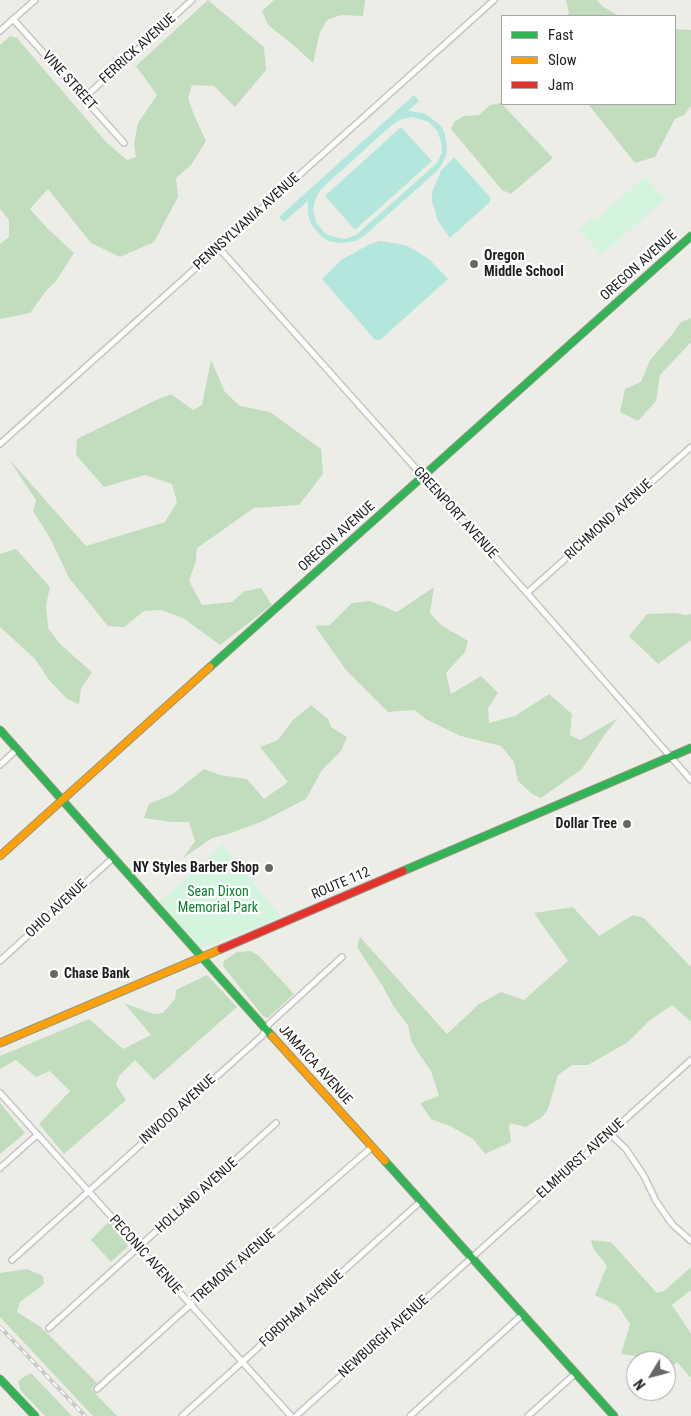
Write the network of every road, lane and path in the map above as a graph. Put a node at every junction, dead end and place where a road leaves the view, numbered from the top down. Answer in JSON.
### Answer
{"nodes":[{"id":1,"x":35,"y":0,"type":"edge"},
{"id":2,"x":192,"y":0,"type":"edge"},
{"id":3,"x":494,"y":0,"type":"edge"},
{"id":4,"x":13,"y":19,"type":"junction"},
{"id":5,"x":0,"y":31,"type":"edge"},
{"id":6,"x":84,"y":98,"type":"junction"},
{"id":7,"x":124,"y":142,"type":"dead end"},
{"id":8,"x":691,"y":236,"type":"edge"},
{"id":9,"x":218,"y":247,"type":"junction"},
{"id":10,"x":0,"y":444,"type":"edge"},
{"id":11,"x":691,"y":447,"type":"edge"},
{"id":12,"x":422,"y":477,"type":"junction"},
{"id":13,"x":528,"y":594,"type":"junction"},
{"id":14,"x":0,"y":730,"type":"edge"},
{"id":15,"x":691,"y":748,"type":"edge"},
{"id":16,"x":17,"y":749,"type":"junction"},
{"id":17,"x":670,"y":756,"type":"junction"},
{"id":18,"x":0,"y":764,"type":"edge"},
{"id":19,"x":691,"y":780,"type":"edge"},
{"id":20,"x":63,"y":800,"type":"junction"},
{"id":21,"x":0,"y":856,"type":"edge"},
{"id":22,"x":114,"y":857,"type":"junction"},
{"id":23,"x":202,"y":956,"type":"junction"},
{"id":24,"x":342,"y":957,"type":"dead end"},
{"id":25,"x":0,"y":961,"type":"edge"},
{"id":26,"x":266,"y":1029,"type":"junction"},
{"id":27,"x":0,"y":1043,"type":"edge"},
{"id":28,"x":691,"y":1060,"type":"edge"},
{"id":29,"x":0,"y":1093,"type":"edge"},
{"id":30,"x":276,"y":1123,"type":"dead end"},
{"id":31,"x":609,"y":1133,"type":"junction"},
{"id":32,"x":38,"y":1135,"type":"junction"},
{"id":33,"x":372,"y":1147,"type":"junction"},
{"id":34,"x":0,"y":1168,"type":"edge"},
{"id":35,"x":88,"y":1190,"type":"junction"},
{"id":36,"x":421,"y":1201,"type":"junction"},
{"id":37,"x":691,"y":1241,"type":"edge"},
{"id":38,"x":140,"y":1248,"type":"junction"},
{"id":39,"x":471,"y":1257,"type":"junction"},
{"id":40,"x":12,"y":1260,"type":"dead end"},
{"id":41,"x":190,"y":1305,"type":"junction"},
{"id":42,"x":523,"y":1314,"type":"junction"},
{"id":43,"x":49,"y":1328,"type":"dead end"},
{"id":44,"x":242,"y":1363,"type":"junction"},
{"id":45,"x":576,"y":1373,"type":"junction"},
{"id":46,"x":0,"y":1379,"type":"edge"},
{"id":47,"x":97,"y":1389,"type":"dead end"},
{"id":48,"x":35,"y":1416,"type":"edge"},
{"id":49,"x":182,"y":1416,"type":"edge"},
{"id":50,"x":291,"y":1416,"type":"edge"},
{"id":51,"x":296,"y":1416,"type":"edge"},
{"id":52,"x":410,"y":1416,"type":"edge"},
{"id":53,"x":528,"y":1416,"type":"edge"},
{"id":54,"x":614,"y":1416,"type":"edge"}],
"edges":[{"from":1,"to":4,"type":"street"},
{"from":2,"to":6,"type":"street","name":"FERRICK AVENUE"},
{"from":3,"to":9,"type":"street","name":"PENNSYLVANIA AVENUE"},
{"from":4,"to":5,"type":"street"},
{"from":4,"to":6,"type":"street","name":"VINE STREET"},
{"from":6,"to":7,"type":"street","name":"VINE STREET"},
{"from":8,"to":12,"type":"street","name":"OREGON AVENUE"},
{"from":9,"to":10,"type":"street","name":"PENNSYLVANIA AVENUE"},
{"from":9,"to":12,"type":"street","name":"GREENPORT AVENUE"},
{"from":11,"to":13,"type":"street","name":"RICHMOND AVENUE"},
{"from":12,"to":13,"type":"street","name":"GREENPORT AVENUE"},
{"from":12,"to":20,"type":"street","name":"OREGON AVENUE"},
{"from":13,"to":17,"type":"street","name":"GREENPORT AVENUE"},
{"from":14,"to":16,"type":"street","name":"JAMAICA AVENUE"},
{"from":15,"to":17,"type":"street","name":"ROUTE 112"},
{"from":16,"to":18,"type":"street"},
{"from":16,"to":20,"type":"street","name":"JAMAICA AVENUE"},
{"from":17,"to":19,"type":"street","name":"GREENPORT AVENUE"},
{"from":17,"to":23,"type":"street","name":"ROUTE 112"},
{"from":20,"to":21,"type":"street","name":"OREGON AVENUE"},
{"from":20,"to":22,"type":"street","name":"JAMAICA AVENUE"},
{"from":22,"to":23,"type":"street","name":"JAMAICA AVENUE"},
{"from":22,"to":25,"type":"street","name":"OHIO AVENUE"},
{"from":23,"to":26,"type":"street","name":"JAMAICA AVENUE"},
{"from":23,"to":27,"type":"street","name":"ROUTE 112"},
{"from":24,"to":26,"type":"street","name":"INWOOD AVENUE"},
{"from":26,"to":33,"type":"street","name":"JAMAICA AVENUE"},
{"from":26,"to":35,"type":"street","name":"INWOOD AVENUE"},
{"from":28,"to":31,"type":"street","name":"ELMHURST AVENUE"},
{"from":29,"to":32,"type":"street","name":"PECONIC AVENUE"},
{"from":30,"to":38,"type":"street","name":"HOLLAND AVENUE"},
{"from":31,"to":37,"type":"street"},
{"from":31,"to":39,"type":"street","name":"ELMHURST AVENUE"},
{"from":32,"to":34,"type":"street"},
{"from":32,"to":35,"type":"street","name":"PECONIC AVENUE"},
{"from":33,"to":36,"type":"street","name":"JAMAICA AVENUE"},
{"from":33,"to":41,"type":"street","name":"TREMONT AVENUE"},
{"from":35,"to":38,"type":"street","name":"PECONIC AVENUE"},
{"from":35,"to":40,"type":"street","name":"INWOOD AVENUE"},
{"from":36,"to":39,"type":"street","name":"JAMAICA AVENUE"},
{"from":36,"to":44,"type":"street","name":"FORDHAM AVENUE"},
{"from":38,"to":41,"type":"street","name":"PECONIC AVENUE"},
{"from":38,"to":43,"type":"street","name":"HOLLAND AVENUE"},
{"from":39,"to":42,"type":"street","name":"JAMAICA AVENUE"},
{"from":39,"to":51,"type":"street","name":"NEWBURGH AVENUE"},
{"from":41,"to":44,"type":"street","name":"PECONIC AVENUE"},
{"from":41,"to":47,"type":"street","name":"TREMONT AVENUE"},
{"from":42,"to":45,"type":"street","name":"JAMAICA AVENUE"},
{"from":42,"to":52,"type":"street"},
{"from":44,"to":49,"type":"street","name":"FORDHAM AVENUE"},
{"from":44,"to":50,"type":"street","name":"PECONIC AVENUE"},
{"from":45,"to":53,"type":"street"},
{"from":45,"to":54,"type":"street","name":"JAMAICA AVENUE"},
{"from":46,"to":48,"type":"street"}]}
